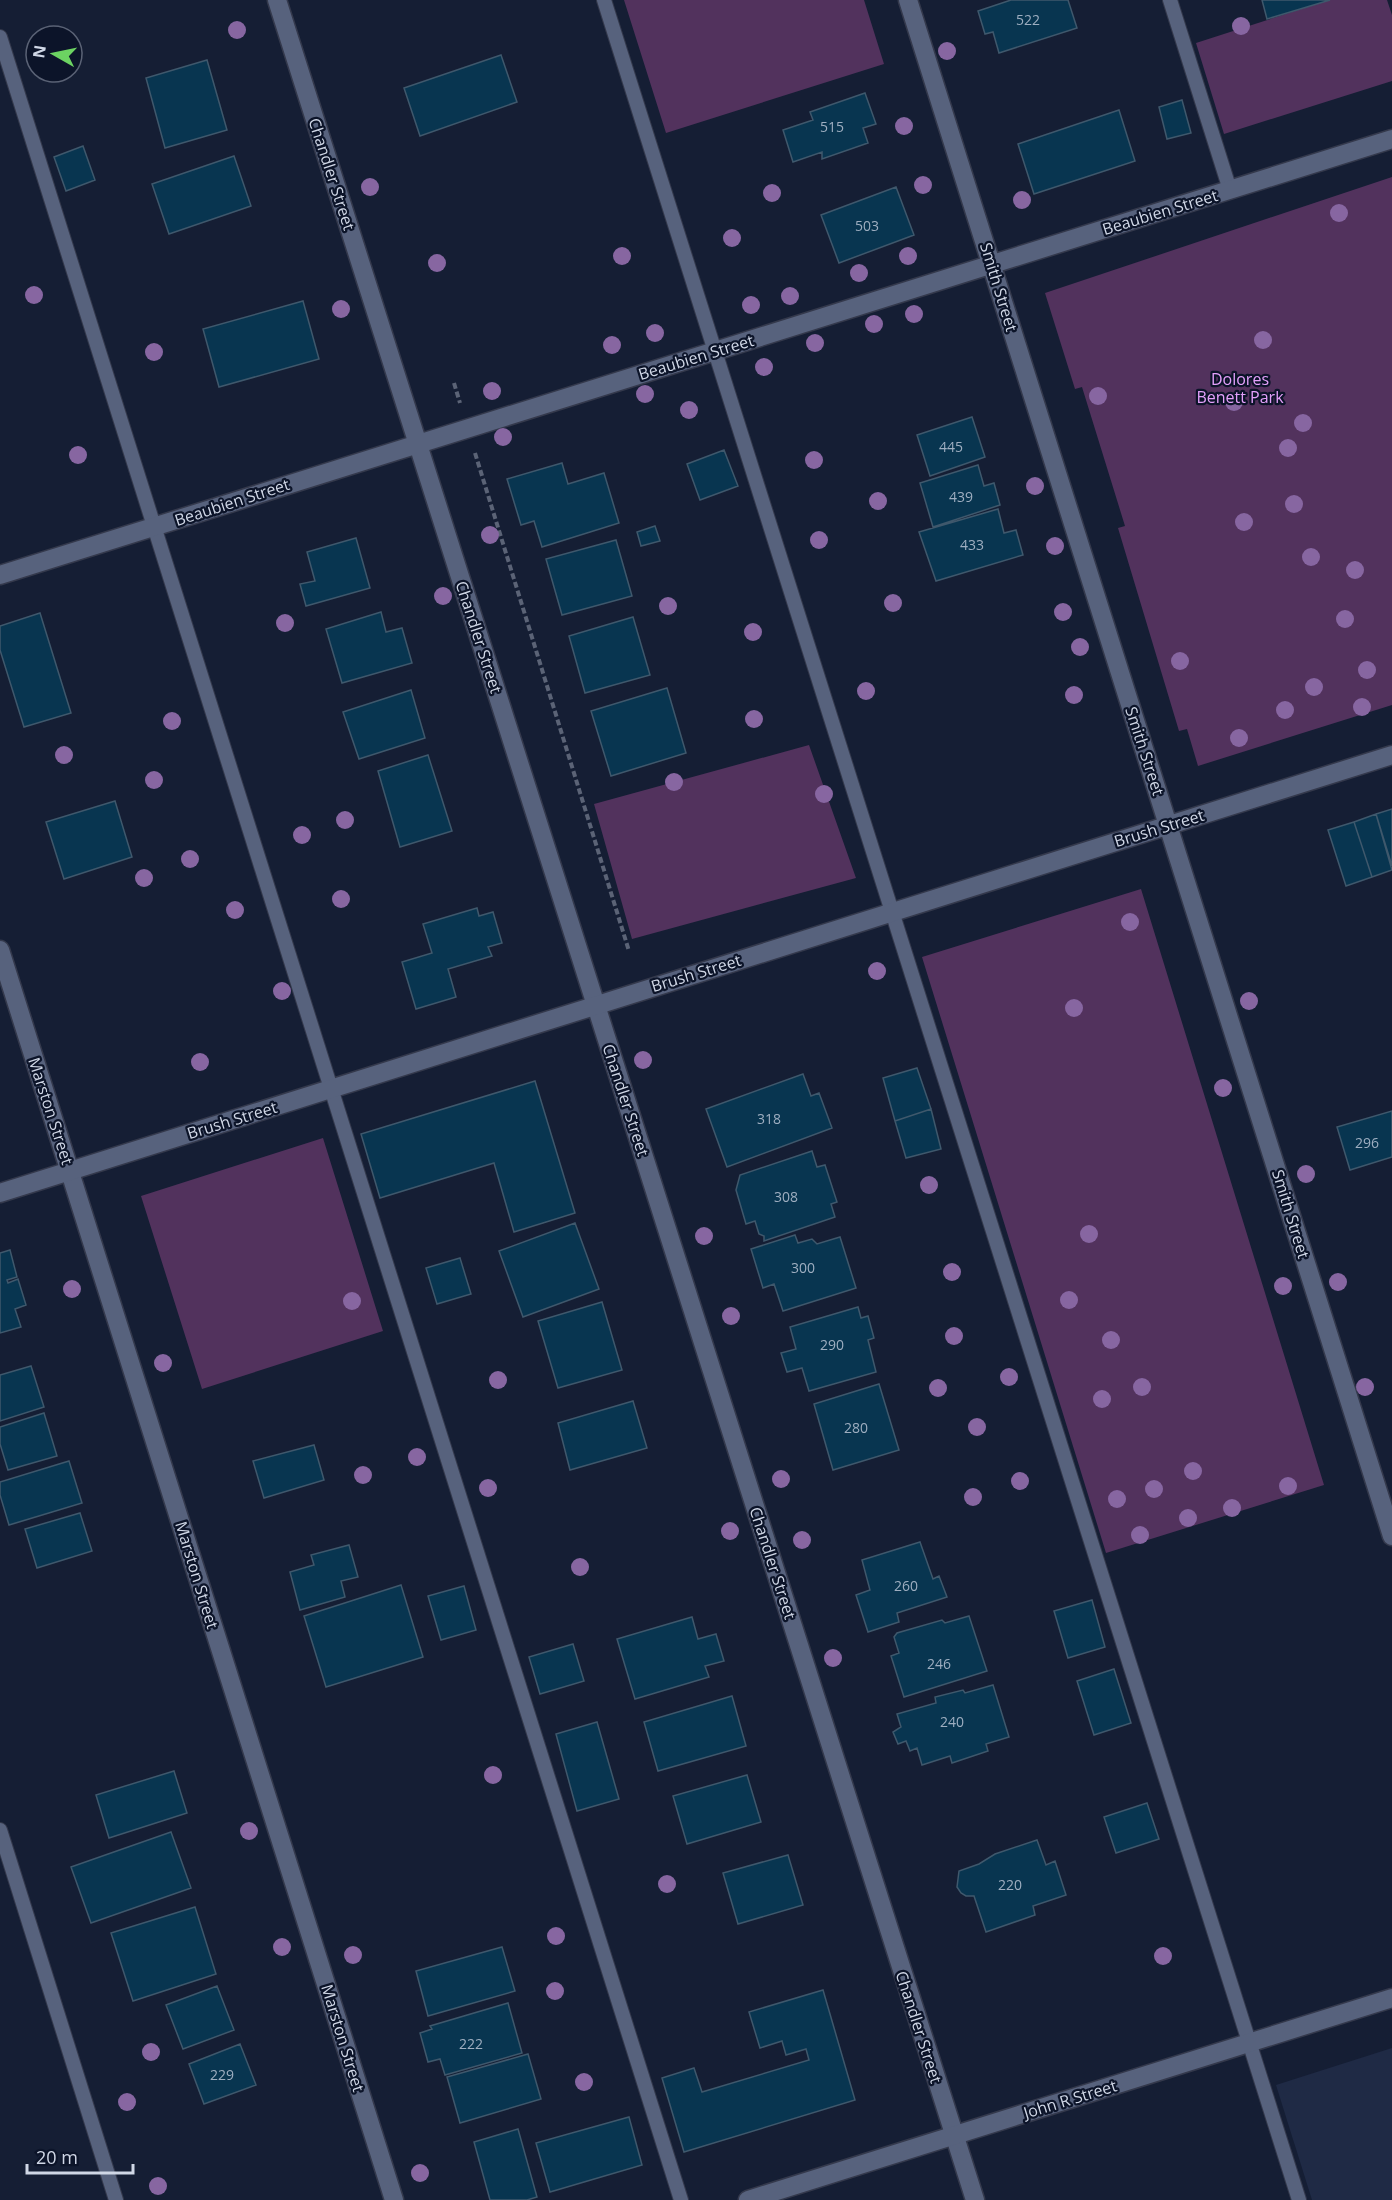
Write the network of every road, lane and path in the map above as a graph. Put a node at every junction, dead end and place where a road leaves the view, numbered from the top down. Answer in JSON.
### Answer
{"nodes":[{"id":1,"x":277,"y":0,"type":"edge"},
{"id":2,"x":604,"y":0,"type":"edge"},
{"id":3,"x":908,"y":0,"type":"edge"},
{"id":4,"x":1170,"y":0,"type":"edge"},
{"id":5,"x":0,"y":37,"type":"edge"},
{"id":6,"x":1392,"y":140,"type":"edge"},
{"id":7,"x":1230,"y":190,"type":"junction"},
{"id":8,"x":992,"y":264,"type":"junction"},
{"id":9,"x":716,"y":350,"type":"junction"},
{"id":10,"x":454,"y":383,"type":"dead end"},
{"id":11,"x":468,"y":428,"type":"junction"},
{"id":12,"x":417,"y":444,"type":"junction"},
{"id":13,"x":154,"y":527,"type":"junction"},
{"id":14,"x":0,"y":576,"type":"edge"},
{"id":15,"x":1392,"y":755,"type":"edge"},
{"id":16,"x":1168,"y":825,"type":"junction"},
{"id":17,"x":892,"y":912,"type":"junction"},
{"id":18,"x":0,"y":950,"type":"edge"},
{"id":19,"x":629,"y":951,"type":"dead end"},
{"id":20,"x":596,"y":1005,"type":"junction"},
{"id":21,"x":332,"y":1088,"type":"junction"},
{"id":22,"x":70,"y":1171,"type":"junction"},
{"id":23,"x":0,"y":1193,"type":"edge"},
{"id":24,"x":1392,"y":1536,"type":"edge"},
{"id":25,"x":0,"y":1830,"type":"edge"},
{"id":26,"x":1392,"y":1998,"type":"edge"},
{"id":27,"x":1249,"y":2042,"type":"junction"},
{"id":28,"x":954,"y":2135,"type":"junction"},
{"id":29,"x":116,"y":2200,"type":"edge"},
{"id":30,"x":394,"y":2200,"type":"edge"},
{"id":31,"x":681,"y":2200,"type":"edge"},
{"id":32,"x":748,"y":2200,"type":"edge"},
{"id":33,"x":975,"y":2200,"type":"edge"},
{"id":34,"x":1299,"y":2200,"type":"edge"}],
"edges":[{"from":1,"to":12,"type":"street","name":"Chandler Street"},
{"from":2,"to":9,"type":"lane"},
{"from":3,"to":8,"type":"street","name":"Smith Street"},
{"from":4,"to":7,"type":"lane"},
{"from":5,"to":13,"type":"lane"},
{"from":6,"to":7,"type":"street","name":"Beaubien Street"},
{"from":7,"to":8,"type":"street","name":"Beaubien Street"},
{"from":8,"to":9,"type":"street","name":"Beaubien Street"},
{"from":8,"to":16,"type":"street","name":"Smith Street"},
{"from":9,"to":11,"type":"street","name":"Beaubien Street"},
{"from":9,"to":17,"type":"lane"},
{"from":10,"to":11,"type":"path"},
{"from":11,"to":12,"type":"street","name":"Beaubien Street"},
{"from":11,"to":19,"type":"path"},
{"from":12,"to":13,"type":"street","name":"Beaubien Street"},
{"from":12,"to":20,"type":"street","name":"Chandler Street"},
{"from":13,"to":14,"type":"street","name":"Beaubien Street"},
{"from":13,"to":21,"type":"lane"},
{"from":15,"to":16,"type":"street","name":"Brush Street"},
{"from":16,"to":17,"type":"street","name":"Brush Street"},
{"from":16,"to":24,"type":"street","name":"Smith Street"},
{"from":17,"to":20,"type":"street","name":"Brush Street"},
{"from":17,"to":27,"type":"lane"},
{"from":18,"to":22,"type":"street","name":"Marston Street"},
{"from":20,"to":21,"type":"street","name":"Brush Street"},
{"from":20,"to":28,"type":"street","name":"Chandler Street"},
{"from":21,"to":22,"type":"street","name":"Brush Street"},
{"from":21,"to":31,"type":"lane"},
{"from":22,"to":23,"type":"street","name":"Brush Street"},
{"from":22,"to":30,"type":"street","name":"Marston Street"},
{"from":25,"to":29,"type":"lane"},
{"from":26,"to":27,"type":"street","name":"John R Street"},
{"from":27,"to":28,"type":"street","name":"John R Street"},
{"from":27,"to":34,"type":"lane"},
{"from":28,"to":32,"type":"street","name":"John R Street"},
{"from":28,"to":33,"type":"street","name":"Chandler Street"}]}
